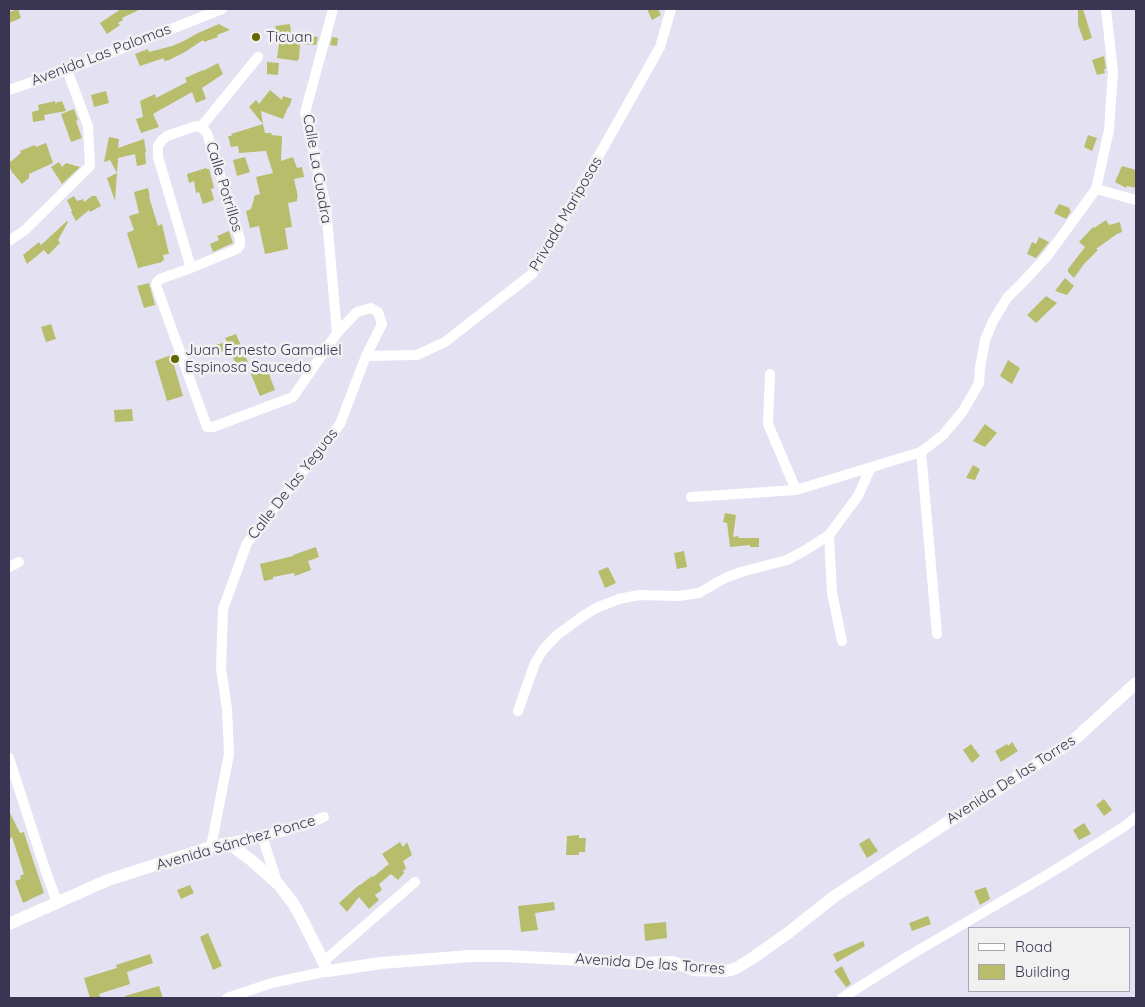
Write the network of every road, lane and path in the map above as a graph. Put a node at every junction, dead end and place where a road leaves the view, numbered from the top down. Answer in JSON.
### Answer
{"nodes":[{"id":1,"x":222,"y":9,"type":"edge"},
{"id":2,"x":333,"y":9,"type":"edge"},
{"id":3,"x":671,"y":9,"type":"edge"},
{"id":4,"x":1106,"y":9,"type":"edge"},
{"id":5,"x":258,"y":57,"type":"dead end"},
{"id":6,"x":67,"y":70,"type":"junction"},
{"id":7,"x":9,"y":90,"type":"edge"},
{"id":8,"x":201,"y":126,"type":"junction"},
{"id":9,"x":1096,"y":189,"type":"junction"},
{"id":10,"x":1136,"y":200,"type":"edge"},
{"id":11,"x":9,"y":241,"type":"edge"},
{"id":12,"x":191,"y":268,"type":"junction"},
{"id":13,"x":337,"y":333,"type":"junction"},
{"id":14,"x":366,"y":356,"type":"junction"},
{"id":15,"x":770,"y":374,"type":"dead end"},
{"id":16,"x":921,"y":452,"type":"junction"},
{"id":17,"x":871,"y":467,"type":"junction"},
{"id":18,"x":796,"y":490,"type":"junction"},
{"id":19,"x":691,"y":497,"type":"dead end"},
{"id":20,"x":829,"y":534,"type":"junction"},
{"id":21,"x":19,"y":562,"type":"dead end"},
{"id":22,"x":9,"y":567,"type":"edge"},
{"id":23,"x":937,"y":634,"type":"dead end"},
{"id":24,"x":842,"y":641,"type":"dead end"},
{"id":25,"x":1136,"y":683,"type":"edge"},
{"id":26,"x":518,"y":711,"type":"dead end"},
{"id":27,"x":9,"y":758,"type":"edge"},
{"id":28,"x":324,"y":817,"type":"dead end"},
{"id":29,"x":1136,"y":817,"type":"edge"},
{"id":30,"x":262,"y":836,"type":"junction"},
{"id":31,"x":228,"y":843,"type":"junction"},
{"id":32,"x":211,"y":847,"type":"junction"},
{"id":33,"x":277,"y":882,"type":"junction"},
{"id":34,"x":415,"y":882,"type":"dead end"},
{"id":35,"x":57,"y":902,"type":"junction"},
{"id":36,"x":9,"y":924,"type":"edge"},
{"id":37,"x":326,"y":967,"type":"junction"},
{"id":38,"x":226,"y":998,"type":"edge"},
{"id":39,"x":842,"y":998,"type":"edge"}],
"edges":[{"from":1,"to":6,"type":"street","name":"Avenida Las Palomas"},
{"from":2,"to":13,"type":"street","name":"Calle La Cuadra"},
{"from":3,"to":14,"type":"street","name":"Privada Mariposas"},
{"from":4,"to":9,"type":"street"},
{"from":5,"to":8,"type":"street"},
{"from":6,"to":7,"type":"street","name":"Avenida Las Palomas"},
{"from":6,"to":11,"type":"street"},
{"from":8,"to":12,"type":"street"},
{"from":8,"to":12,"type":"street","name":"Calle Potrillos"},
{"from":9,"to":10,"type":"street"},
{"from":9,"to":16,"type":"street"},
{"from":12,"to":13,"type":"street"},
{"from":13,"to":14,"type":"street","name":"Calle De las Yeguas"},
{"from":14,"to":32,"type":"street","name":"Calle De las Yeguas"},
{"from":15,"to":18,"type":"street"},
{"from":16,"to":17,"type":"street"},
{"from":16,"to":23,"type":"street"},
{"from":17,"to":18,"type":"street"},
{"from":17,"to":20,"type":"street"},
{"from":18,"to":19,"type":"street"},
{"from":20,"to":24,"type":"street"},
{"from":20,"to":26,"type":"street"},
{"from":21,"to":22,"type":"street"},
{"from":25,"to":37,"type":"street","name":"Avenida De las Torres"},
{"from":27,"to":35,"type":"street"},
{"from":28,"to":30,"type":"street","name":"Avenida Sánchez Ponce"},
{"from":29,"to":39,"type":"street"},
{"from":30,"to":31,"type":"street","name":"Avenida Sánchez Ponce"},
{"from":30,"to":33,"type":"street"},
{"from":31,"to":32,"type":"street","name":"Avenida Sánchez Ponce"},
{"from":31,"to":33,"type":"street"},
{"from":32,"to":35,"type":"street","name":"Avenida Sánchez Ponce"},
{"from":33,"to":37,"type":"street"},
{"from":34,"to":37,"type":"street"},
{"from":35,"to":36,"type":"street","name":"Avenida Sánchez Ponce"},
{"from":37,"to":38,"type":"street","name":"Avenida De las Torres"}]}
